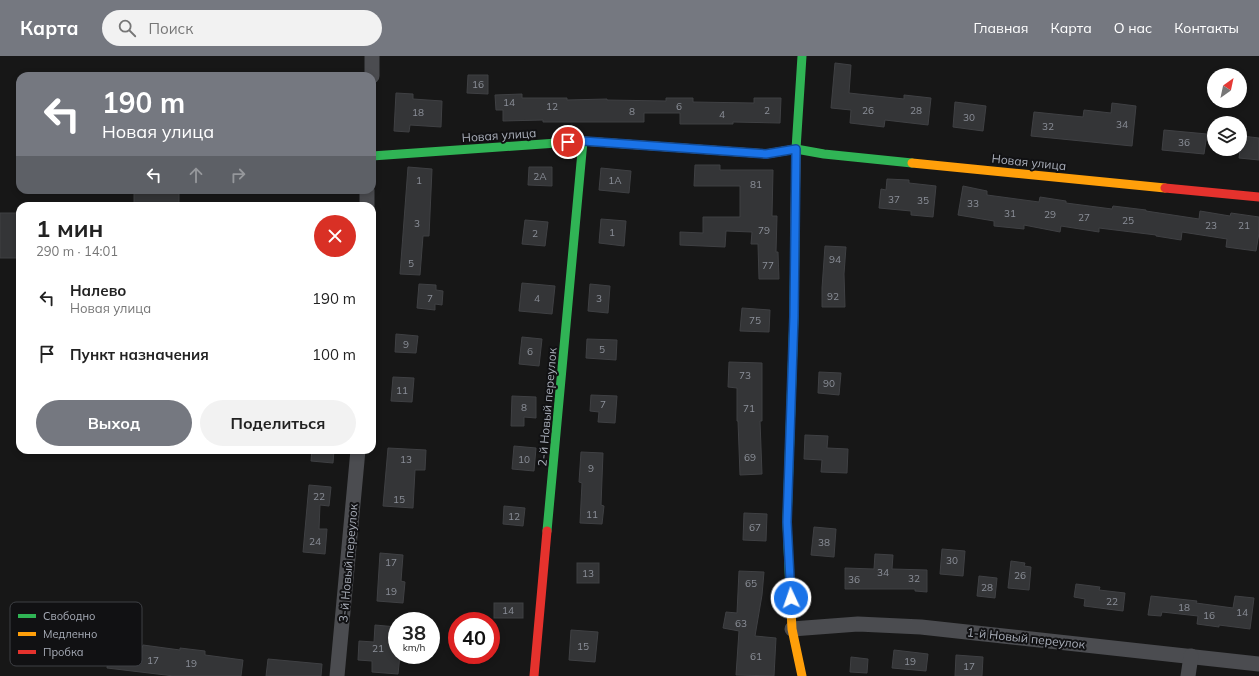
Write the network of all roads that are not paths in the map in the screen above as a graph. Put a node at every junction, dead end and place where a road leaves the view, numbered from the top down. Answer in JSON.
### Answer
{"nodes":[{"id":1,"x":372,"y":56,"type":"edge"},
{"id":2,"x":802,"y":56,"type":"edge"},
{"id":3,"x":372,"y":72,"type":"edge"},
{"id":4,"x":583,"y":141,"type":"junction"},
{"id":5,"x":796,"y":149,"type":"junction"},
{"id":6,"x":376,"y":156,"type":"edge"},
{"id":7,"x":1259,"y":197,"type":"edge"},
{"id":8,"x":358,"y":454,"type":"edge"},
{"id":9,"x":792,"y":629,"type":"junction"},
{"id":10,"x":1191,"y":656,"type":"junction"},
{"id":11,"x":1259,"y":664,"type":"edge"},
{"id":12,"x":337,"y":676,"type":"edge"},
{"id":13,"x":534,"y":676,"type":"edge"},
{"id":14,"x":802,"y":676,"type":"edge"},
{"id":15,"x":1188,"y":676,"type":"edge"}],
"edges":[{"from":1,"to":3,"type":"street"},
{"from":2,"to":5,"type":"street"},
{"from":4,"to":5,"type":"street","name":"Новая улица"},
{"from":4,"to":6,"type":"street","name":"Новая улица"},
{"from":4,"to":13,"type":"street","name":"2-й Новый переулок"},
{"from":5,"to":7,"type":"street","name":"Новая улица"},
{"from":5,"to":9,"type":"street"},
{"from":8,"to":12,"type":"street","name":"3-й Новый переулок"},
{"from":9,"to":10,"type":"street","name":"1-й Новый переулок"},
{"from":9,"to":14,"type":"street"},
{"from":10,"to":11,"type":"street","name":"1-й Новый переулок"},
{"from":10,"to":15,"type":"street"}]}
